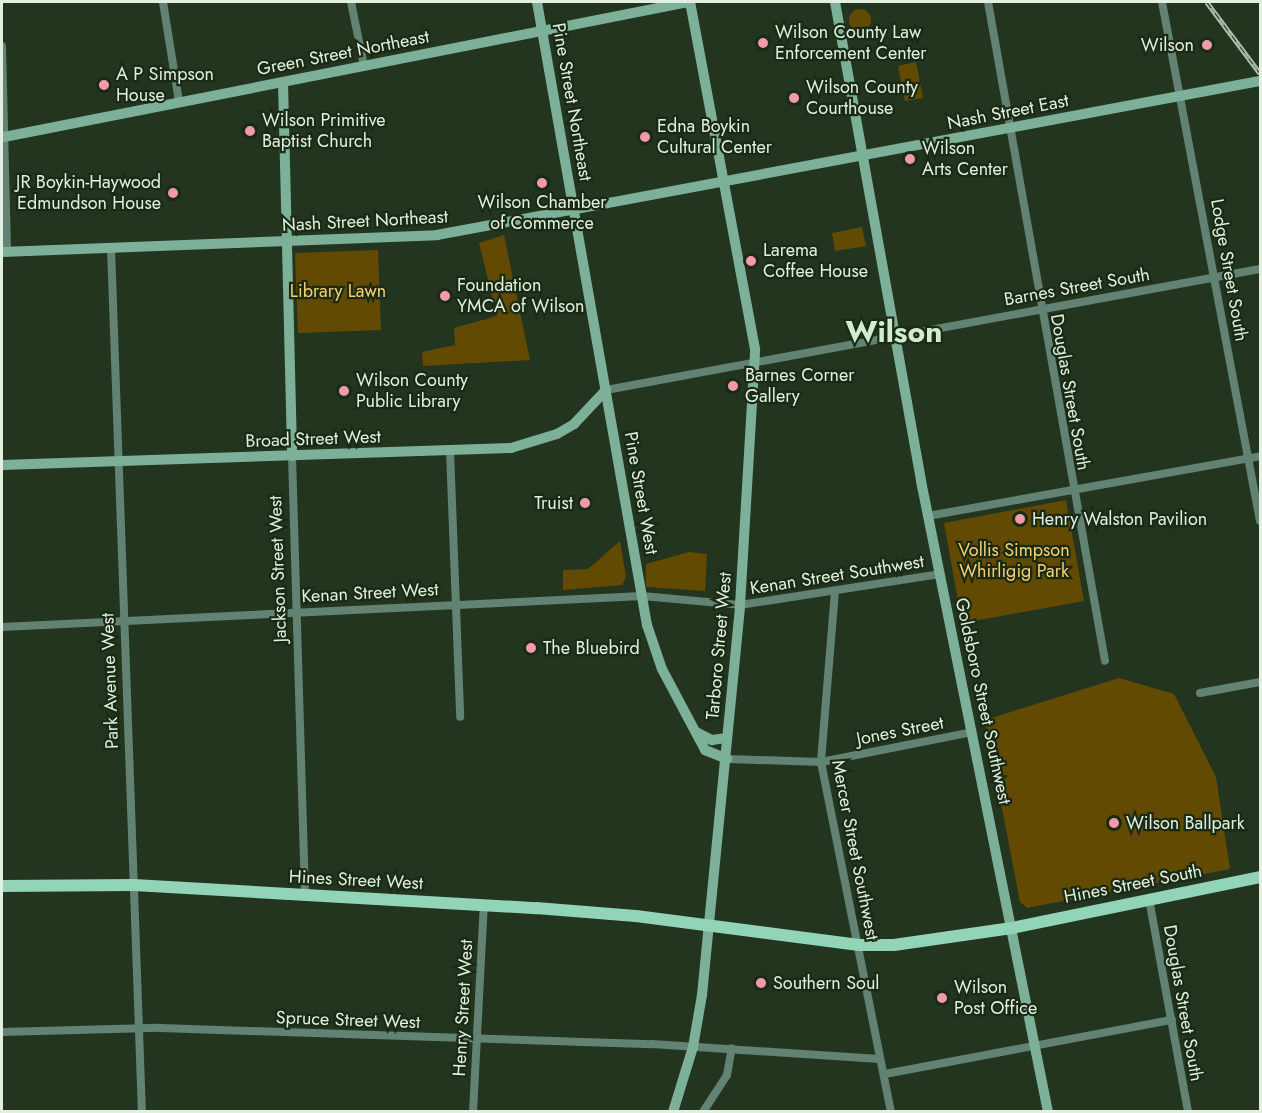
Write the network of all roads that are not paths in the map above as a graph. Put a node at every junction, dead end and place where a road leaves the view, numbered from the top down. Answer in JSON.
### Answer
{"nodes":[{"id":1,"x":164,"y":2,"type":"edge"},
{"id":2,"x":351,"y":2,"type":"edge"},
{"id":3,"x":537,"y":2,"type":"edge"},
{"id":4,"x":689,"y":2,"type":"edge"},
{"id":5,"x":835,"y":2,"type":"edge"},
{"id":6,"x":988,"y":2,"type":"edge"},
{"id":7,"x":1162,"y":2,"type":"edge"},
{"id":8,"x":542,"y":30,"type":"junction"},
{"id":9,"x":2,"y":46,"type":"edge"},
{"id":10,"x":364,"y":66,"type":"junction"},
{"id":11,"x":1260,"y":81,"type":"edge"},
{"id":12,"x":283,"y":82,"type":"junction"},
{"id":13,"x":2,"y":93,"type":"edge"},
{"id":14,"x":1182,"y":96,"type":"junction"},
{"id":15,"x":179,"y":102,"type":"junction"},
{"id":16,"x":1010,"y":128,"type":"junction"},
{"id":17,"x":4,"y":137,"type":"junction"},
{"id":18,"x":863,"y":156,"type":"junction"},
{"id":19,"x":726,"y":182,"type":"junction"},
{"id":20,"x":574,"y":208,"type":"junction"},
{"id":21,"x":286,"y":242,"type":"junction"},
{"id":22,"x":111,"y":248,"type":"junction"},
{"id":23,"x":4,"y":252,"type":"edge"},
{"id":24,"x":1260,"y":269,"type":"edge"},
{"id":25,"x":1215,"y":277,"type":"junction"},
{"id":26,"x":1040,"y":309,"type":"junction"},
{"id":27,"x":898,"y":336,"type":"junction"},
{"id":28,"x":755,"y":362,"type":"junction"},
{"id":29,"x":606,"y":390,"type":"junction"},
{"id":30,"x":450,"y":451,"type":"junction"},
{"id":31,"x":292,"y":456,"type":"junction"},
{"id":32,"x":1260,"y":456,"type":"edge"},
{"id":33,"x":1249,"y":458,"type":"junction"},
{"id":34,"x":117,"y":460,"type":"junction"},
{"id":35,"x":2,"y":465,"type":"edge"},
{"id":36,"x":1073,"y":491,"type":"junction"},
{"id":37,"x":928,"y":516,"type":"junction"},
{"id":38,"x":1260,"y":521,"type":"edge"},
{"id":39,"x":940,"y":574,"type":"junction"},
{"id":40,"x":835,"y":591,"type":"junction"},
{"id":41,"x":642,"y":596,"type":"junction"},
{"id":42,"x":458,"y":603,"type":"junction"},
{"id":43,"x":740,"y":605,"type":"junction"},
{"id":44,"x":296,"y":613,"type":"junction"},
{"id":45,"x":123,"y":622,"type":"junction"},
{"id":46,"x":2,"y":627,"type":"edge"},
{"id":47,"x":1105,"y":661,"type":"dead end"},
{"id":48,"x":1260,"y":682,"type":"edge"},
{"id":49,"x":1200,"y":693,"type":"dead end"},
{"id":50,"x":460,"y":717,"type":"dead end"},
{"id":51,"x":695,"y":732,"type":"junction"},
{"id":52,"x":972,"y":732,"type":"junction"},
{"id":53,"x":727,"y":738,"type":"junction"},
{"id":54,"x":727,"y":759,"type":"junction"},
{"id":55,"x":821,"y":762,"type":"junction"},
{"id":56,"x":1260,"y":877,"type":"edge"},
{"id":57,"x":134,"y":885,"type":"junction"},
{"id":58,"x":2,"y":886,"type":"edge"},
{"id":59,"x":305,"y":895,"type":"junction"},
{"id":60,"x":1149,"y":899,"type":"junction"},
{"id":61,"x":484,"y":905,"type":"junction"},
{"id":62,"x":708,"y":925,"type":"junction"},
{"id":63,"x":1012,"y":928,"type":"junction"},
{"id":64,"x":859,"y":945,"type":"junction"},
{"id":65,"x":1172,"y":1020,"type":"junction"},
{"id":66,"x":140,"y":1029,"type":"junction"},
{"id":67,"x":2,"y":1032,"type":"edge"},
{"id":68,"x":477,"y":1039,"type":"junction"},
{"id":69,"x":1035,"y":1045,"type":"junction"},
{"id":70,"x":693,"y":1047,"type":"junction"},
{"id":71,"x":732,"y":1048,"type":"junction"},
{"id":72,"x":880,"y":1059,"type":"junction"},
{"id":73,"x":885,"y":1074,"type":"junction"},
{"id":74,"x":142,"y":1112,"type":"edge"},
{"id":75,"x":473,"y":1112,"type":"edge"},
{"id":76,"x":673,"y":1112,"type":"edge"},
{"id":77,"x":703,"y":1112,"type":"edge"},
{"id":78,"x":891,"y":1112,"type":"edge"},
{"id":79,"x":1048,"y":1112,"type":"edge"},
{"id":80,"x":1188,"y":1112,"type":"edge"}],
"edges":[{"from":1,"to":15,"type":"street"},
{"from":2,"to":10,"type":"street"},
{"from":3,"to":8,"type":"street","name":"Pine Street Northeast"},
{"from":4,"to":8,"type":"street","name":"Green Street Northeast"},
{"from":4,"to":19,"type":"street","name":"Tarboro Street West"},
{"from":5,"to":18,"type":"street","name":"Goldsboro Street Southwest"},
{"from":6,"to":16,"type":"street","name":"Douglas Street South"},
{"from":7,"to":14,"type":"street","name":"Lodge Street South"},
{"from":8,"to":10,"type":"street","name":"Green Street Northeast"},
{"from":8,"to":20,"type":"street","name":"Pine Street Northeast"},
{"from":9,"to":13,"type":"street"},
{"from":10,"to":12,"type":"street","name":"Green Street Northeast"},
{"from":11,"to":14,"type":"street","name":"Nash Street East"},
{"from":12,"to":15,"type":"street","name":"Green Street Northeast"},
{"from":12,"to":21,"type":"street","name":"Jackson Street West"},
{"from":13,"to":17,"type":"street"},
{"from":14,"to":16,"type":"street","name":"Nash Street East"},
{"from":14,"to":25,"type":"street","name":"Lodge Street South"},
{"from":15,"to":17,"type":"street","name":"Green Street Northeast"},
{"from":16,"to":18,"type":"street","name":"Nash Street East"},
{"from":16,"to":26,"type":"street","name":"Douglas Street South"},
{"from":17,"to":23,"type":"street"},
{"from":18,"to":19,"type":"street","name":"Nash Street East"},
{"from":18,"to":27,"type":"street","name":"Goldsboro Street Southwest"},
{"from":19,"to":20,"type":"street","name":"Nash Street Northeast"},
{"from":19,"to":28,"type":"street","name":"Tarboro Street West"},
{"from":20,"to":21,"type":"street","name":"Nash Street Northeast"},
{"from":20,"to":29,"type":"street","name":"Pine Street West"},
{"from":21,"to":22,"type":"street","name":"Nash Street Northeast"},
{"from":21,"to":31,"type":"street","name":"Jackson Street West"},
{"from":22,"to":23,"type":"street","name":"Nash Street Northeast"},
{"from":22,"to":34,"type":"street","name":"Park Avenue West"},
{"from":24,"to":25,"type":"street","name":"Barnes Street South"},
{"from":25,"to":26,"type":"street","name":"Barnes Street South"},
{"from":25,"to":33,"type":"street","name":"Lodge Street South"},
{"from":26,"to":27,"type":"street","name":"Barnes Street South"},
{"from":26,"to":36,"type":"street","name":"Douglas Street South"},
{"from":27,"to":28,"type":"street","name":"Barnes Street South"},
{"from":27,"to":37,"type":"street","name":"Goldsboro Street Southwest"},
{"from":28,"to":29,"type":"street","name":"Barnes Street South"},
{"from":28,"to":43,"type":"street","name":"Tarboro Street West"},
{"from":29,"to":30,"type":"street","name":"Broad Street West"},
{"from":29,"to":41,"type":"street","name":"Pine Street West"},
{"from":30,"to":31,"type":"street","name":"Broad Street West"},
{"from":30,"to":42,"type":"street"},
{"from":31,"to":34,"type":"street","name":"Broad Street West"},
{"from":31,"to":44,"type":"street","name":"Jackson Street West"},
{"from":32,"to":33,"type":"street"},
{"from":33,"to":36,"type":"street"},
{"from":33,"to":38,"type":"street","name":"Lodge Street South"},
{"from":34,"to":35,"type":"street","name":"Broad Street West"},
{"from":34,"to":45,"type":"street","name":"Park Avenue West"},
{"from":36,"to":37,"type":"street"},
{"from":36,"to":47,"type":"street","name":"Douglas Street South"},
{"from":37,"to":39,"type":"street","name":"Goldsboro Street Southwest"},
{"from":39,"to":40,"type":"street","name":"Kenan Street Southwest"},
{"from":39,"to":52,"type":"street","name":"Goldsboro Street Southwest"},
{"from":40,"to":43,"type":"street","name":"Kenan Street Southwest"},
{"from":40,"to":55,"type":"street","name":"Mercer Street Southwest"},
{"from":41,"to":42,"type":"street","name":"Kenan Street West"},
{"from":41,"to":43,"type":"street","name":"Kenan Street West"},
{"from":41,"to":51,"type":"street","name":"Pine Street West"},
{"from":42,"to":44,"type":"street","name":"Kenan Street West"},
{"from":42,"to":50,"type":"street"},
{"from":43,"to":53,"type":"street","name":"Tarboro Street West"},
{"from":44,"to":45,"type":"street","name":"Kenan Street West"},
{"from":44,"to":59,"type":"street","name":"Jackson Street West"},
{"from":45,"to":46,"type":"street","name":"Kenan Street West"},
{"from":45,"to":57,"type":"street","name":"Park Avenue West"},
{"from":48,"to":49,"type":"street"},
{"from":51,"to":53,"type":"street"},
{"from":51,"to":54,"type":"street","name":"Pine Street West"},
{"from":52,"to":55,"type":"street","name":"Jones Street"},
{"from":52,"to":63,"type":"street","name":"Goldsboro Street Southwest"},
{"from":53,"to":54,"type":"street","name":"Tarboro Street West"},
{"from":54,"to":55,"type":"street","name":"Jones Street"},
{"from":54,"to":62,"type":"street","name":"Tarboro Street West"},
{"from":55,"to":64,"type":"street","name":"Mercer Street Southwest"},
{"from":56,"to":60,"type":"main road","name":"Hines Street South"},
{"from":57,"to":58,"type":"main road","name":"Hines Street West"},
{"from":57,"to":59,"type":"main road","name":"Hines Street West"},
{"from":57,"to":66,"type":"street","name":"Park Avenue West"},
{"from":59,"to":61,"type":"main road","name":"Hines Street West"},
{"from":60,"to":63,"type":"main road","name":"Hines Street South"},
{"from":60,"to":65,"type":"street","name":"Douglas Street South"},
{"from":61,"to":62,"type":"main road","name":"Hines Street West"},
{"from":61,"to":68,"type":"street","name":"Henry Street West"},
{"from":62,"to":64,"type":"main road","name":"Hines Street West"},
{"from":62,"to":70,"type":"street","name":"Tarboro Street West"},
{"from":63,"to":64,"type":"main road","name":"Hines Street South"},
{"from":63,"to":69,"type":"street","name":"Goldsboro Street Southwest"},
{"from":64,"to":72,"type":"street","name":"Mercer Street Southwest"},
{"from":65,"to":69,"type":"street"},
{"from":65,"to":80,"type":"street","name":"Douglas Street South"},
{"from":66,"to":67,"type":"street","name":"Spruce Street West"},
{"from":66,"to":68,"type":"street","name":"Spruce Street West"},
{"from":66,"to":74,"type":"street","name":"Park Avenue West"},
{"from":68,"to":70,"type":"street","name":"Spruce Street West"},
{"from":68,"to":75,"type":"street","name":"Henry Street West"},
{"from":69,"to":73,"type":"street"},
{"from":69,"to":79,"type":"street","name":"Goldsboro Street Southwest"},
{"from":70,"to":71,"type":"street","name":"Spruce Street West"},
{"from":70,"to":76,"type":"street","name":"Tarboro Street West"},
{"from":71,"to":72,"type":"street","name":"Spruce Street West"},
{"from":71,"to":77,"type":"street"},
{"from":72,"to":73,"type":"street","name":"Mercer Street Southwest"},
{"from":73,"to":78,"type":"street","name":"Mercer Street Southwest"}]}
